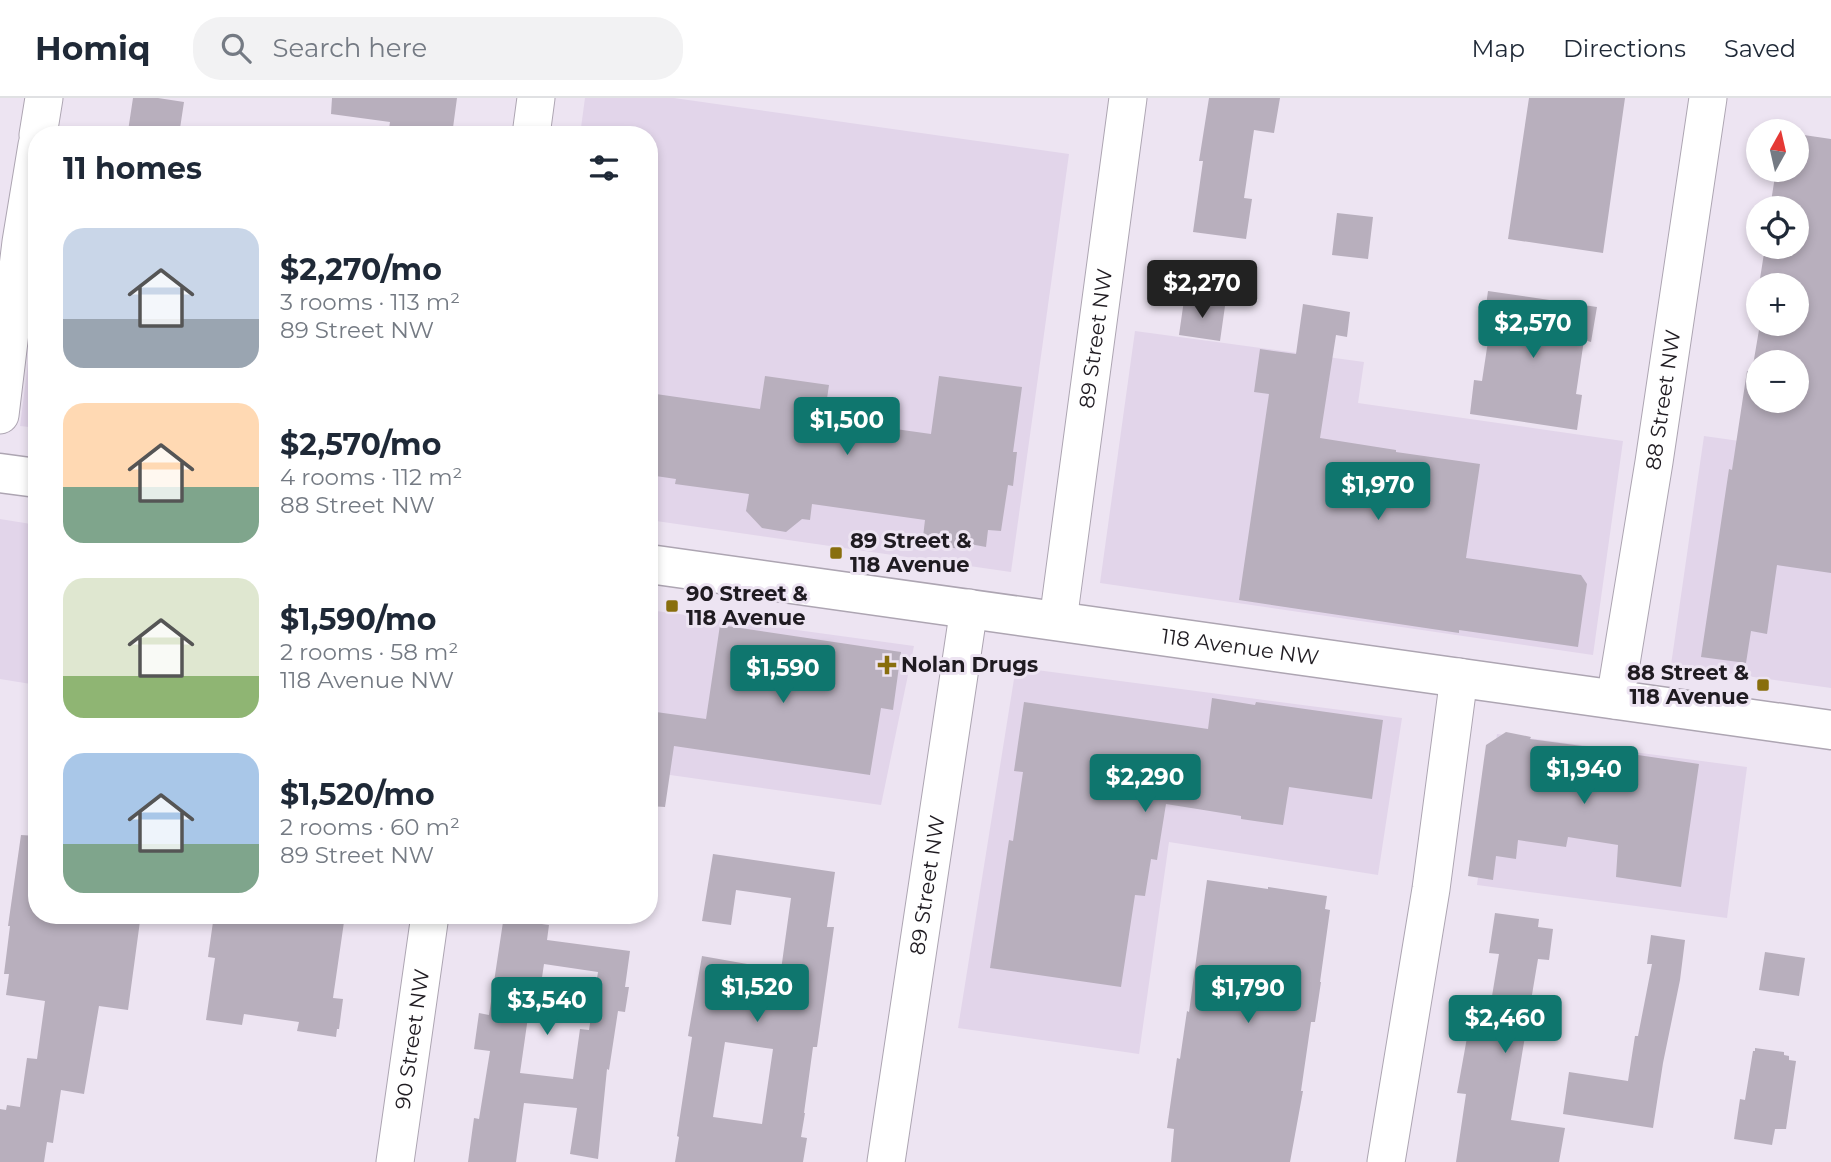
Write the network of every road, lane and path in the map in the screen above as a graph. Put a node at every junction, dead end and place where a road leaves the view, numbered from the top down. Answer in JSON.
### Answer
{"nodes":[{"id":1,"x":44,"y":98,"type":"edge"},
{"id":2,"x":536,"y":98,"type":"edge"},
{"id":3,"x":1128,"y":98,"type":"edge"},
{"id":4,"x":1708,"y":98,"type":"edge"},
{"id":5,"x":39,"y":126,"type":"edge"},
{"id":6,"x":532,"y":126,"type":"edge"},
{"id":7,"x":28,"y":200,"type":"edge"},
{"id":8,"x":0,"y":415,"type":"edge"},
{"id":9,"x":0,"y":473,"type":"edge"},
{"id":10,"x":28,"y":477,"type":"edge"},
{"id":11,"x":658,"y":565,"type":"edge"},
{"id":12,"x":969,"y":608,"type":"junction"},
{"id":13,"x":1058,"y":621,"type":"junction"},
{"id":14,"x":1459,"y":677,"type":"junction"},
{"id":15,"x":1615,"y":700,"type":"junction"},
{"id":16,"x":1831,"y":730,"type":"edge"},
{"id":17,"x":429,"y":924,"type":"edge"},
{"id":18,"x":396,"y":1162,"type":"edge"},
{"id":19,"x":886,"y":1162,"type":"edge"},
{"id":20,"x":1386,"y":1162,"type":"edge"}],
"edges":[{"from":1,"to":5,"type":"street"},
{"from":2,"to":6,"type":"street"},
{"from":3,"to":13,"type":"street","name":"89 Street NW"},
{"from":4,"to":15,"type":"street","name":"88 Street NW"},
{"from":7,"to":8,"type":"street"},
{"from":9,"to":10,"type":"main road"},
{"from":11,"to":12,"type":"main road","name":"118 Avenue NW"},
{"from":12,"to":13,"type":"main road","name":"118 Avenue NW"},
{"from":12,"to":19,"type":"street","name":"89 Street NW"},
{"from":13,"to":14,"type":"main road","name":"118 Avenue NW"},
{"from":14,"to":15,"type":"main road","name":"118 Avenue NW"},
{"from":14,"to":20,"type":"street"},
{"from":15,"to":16,"type":"main road","name":"118 Avenue NW"},
{"from":17,"to":18,"type":"street","name":"90 Street NW"}]}
